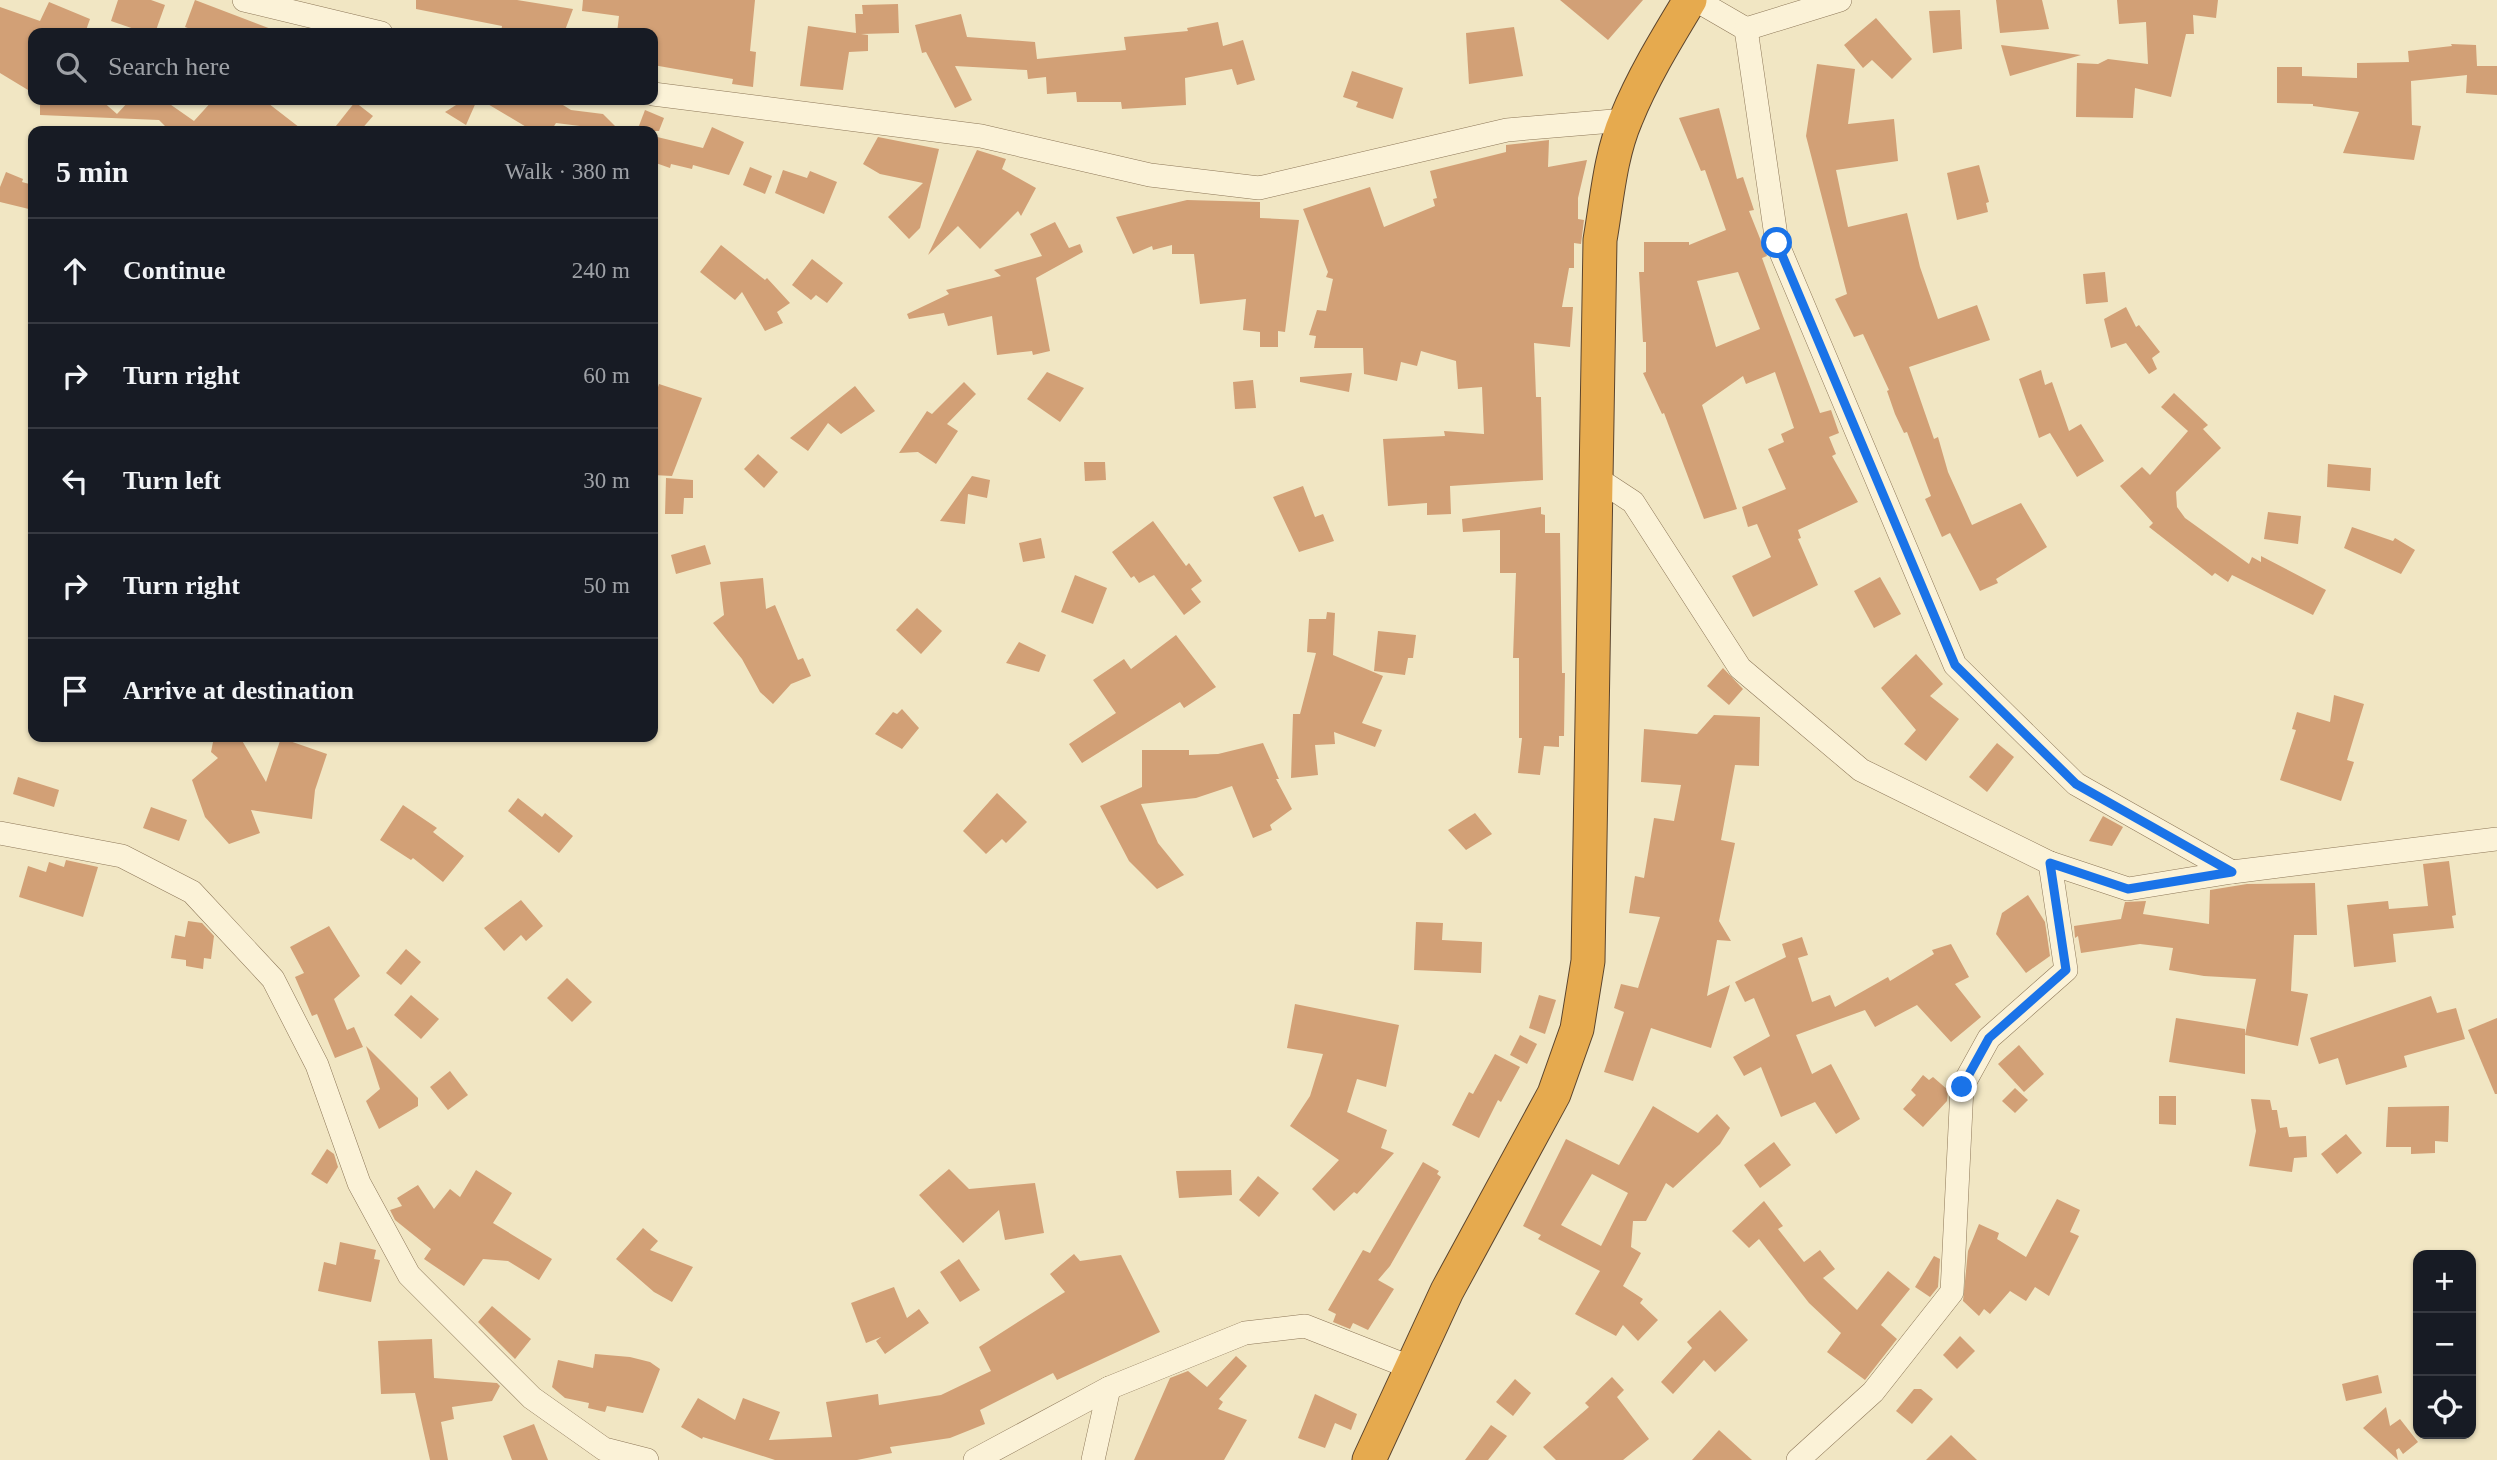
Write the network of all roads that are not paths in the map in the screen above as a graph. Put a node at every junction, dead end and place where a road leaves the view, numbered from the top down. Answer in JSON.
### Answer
{"nodes":[{"id":1,"x":244,"y":0,"type":"edge"},
{"id":2,"x":1690,"y":0,"type":"edge"},
{"id":3,"x":1696,"y":0,"type":"edge"},
{"id":4,"x":1840,"y":0,"type":"edge"},
{"id":5,"x":360,"y":28,"type":"edge"},
{"id":6,"x":1746,"y":29,"type":"junction"},
{"id":7,"x":658,"y":94,"type":"edge"},
{"id":8,"x":1625,"y":120,"type":"junction"},
{"id":9,"x":1595,"y":477,"type":"junction"},
{"id":10,"x":0,"y":833,"type":"edge"},
{"id":11,"x":2497,"y":839,"type":"edge"},
{"id":12,"x":2050,"y":863,"type":"junction"},
{"id":13,"x":2232,"y":872,"type":"junction"},
{"id":14,"x":1412,"y":1368,"type":"junction"},
{"id":15,"x":1109,"y":1388,"type":"junction"},
{"id":16,"x":603,"y":1455,"type":"edge"},
{"id":17,"x":647,"y":1460,"type":"edge"},
{"id":18,"x":975,"y":1460,"type":"edge"},
{"id":19,"x":1093,"y":1460,"type":"edge"},
{"id":20,"x":1369,"y":1460,"type":"edge"},
{"id":21,"x":1797,"y":1460,"type":"edge"}],
"edges":[{"from":1,"to":5,"type":"street"},
{"from":2,"to":8,"type":"highway"},
{"from":3,"to":6,"type":"street"},
{"from":4,"to":6,"type":"street"},
{"from":6,"to":13,"type":"street"},
{"from":7,"to":8,"type":"street"},
{"from":8,"to":9,"type":"highway"},
{"from":9,"to":12,"type":"street"},
{"from":9,"to":14,"type":"highway"},
{"from":10,"to":16,"type":"street"},
{"from":11,"to":13,"type":"street"},
{"from":12,"to":13,"type":"street"},
{"from":12,"to":21,"type":"street"},
{"from":14,"to":15,"type":"street"},
{"from":14,"to":20,"type":"highway"},
{"from":15,"to":18,"type":"street"},
{"from":15,"to":19,"type":"street"},
{"from":16,"to":17,"type":"street"}]}
